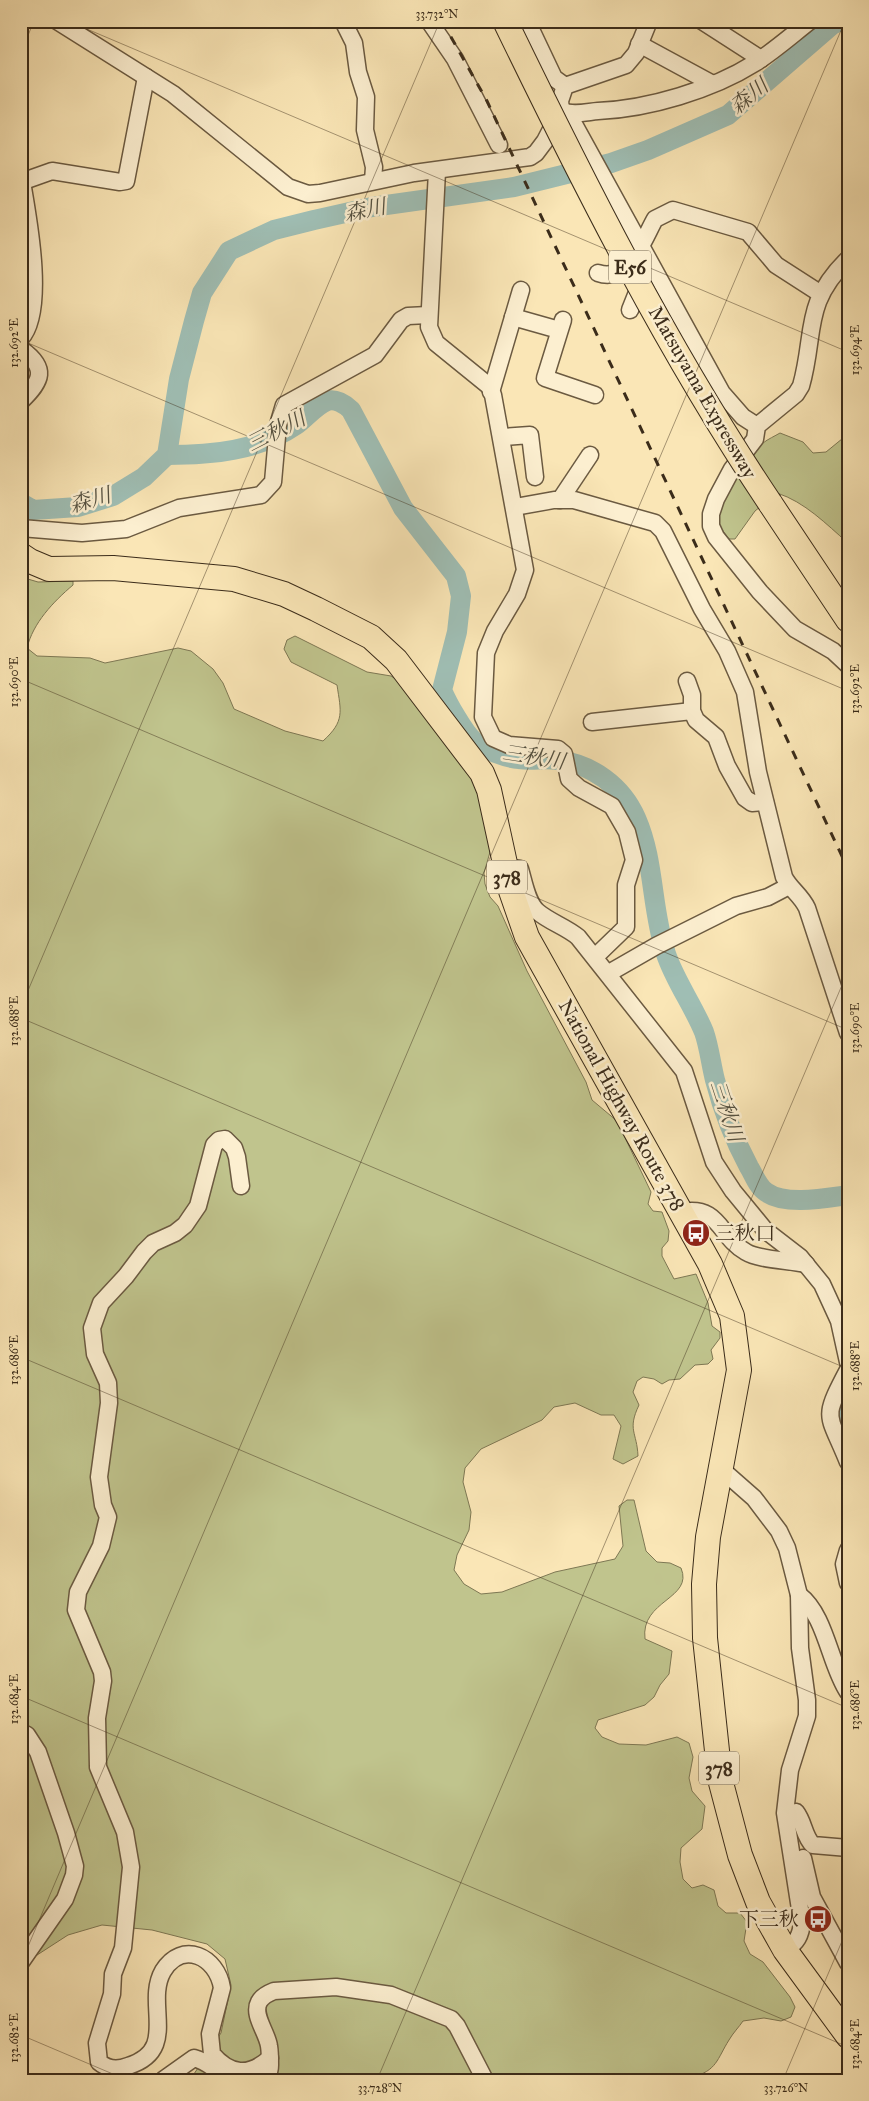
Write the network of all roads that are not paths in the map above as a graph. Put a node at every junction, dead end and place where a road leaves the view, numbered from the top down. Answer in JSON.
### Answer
{"nodes":[{"id":1,"x":57,"y":21,"type":"edge"},
{"id":2,"x":342,"y":21,"type":"edge"},
{"id":3,"x":429,"y":21,"type":"edge"},
{"id":4,"x":505,"y":21,"type":"edge"},
{"id":5,"x":526,"y":21,"type":"edge"},
{"id":6,"x":649,"y":21,"type":"edge"},
{"id":7,"x":702,"y":21,"type":"edge"},
{"id":8,"x":810,"y":21,"type":"edge"},
{"id":9,"x":639,"y":44,"type":"junction"},
{"id":10,"x":761,"y":59,"type":"junction"},
{"id":11,"x":146,"y":77,"type":"junction"},
{"id":12,"x":711,"y":83,"type":"junction"},
{"id":13,"x":565,"y":86,"type":"junction"},
{"id":14,"x":565,"y":113,"type":"junction"},
{"id":15,"x":500,"y":145,"type":"dead end"},
{"id":16,"x":437,"y":176,"type":"junction"},
{"id":17,"x":373,"y":181,"type":"junction"},
{"id":18,"x":22,"y":182,"type":"edge"},
{"id":19,"x":642,"y":248,"type":"junction"},
{"id":20,"x":848,"y":259,"type":"edge"},
{"id":21,"x":598,"y":273,"type":"dead end"},
{"id":22,"x":521,"y":290,"type":"dead end"},
{"id":23,"x":821,"y":294,"type":"junction"},
{"id":24,"x":630,"y":310,"type":"dead end"},
{"id":25,"x":428,"y":315,"type":"junction"},
{"id":26,"x":513,"y":317,"type":"junction"},
{"id":27,"x":21,"y":338,"type":"edge"},
{"id":28,"x":21,"y":349,"type":"edge"},
{"id":29,"x":492,"y":392,"type":"junction"},
{"id":30,"x":596,"y":395,"type":"dead end"},
{"id":31,"x":21,"y":402,"type":"edge"},
{"id":32,"x":758,"y":426,"type":"junction"},
{"id":33,"x":503,"y":437,"type":"junction"},
{"id":34,"x":590,"y":455,"type":"dead end"},
{"id":35,"x":535,"y":477,"type":"dead end"},
{"id":36,"x":560,"y":500,"type":"junction"},
{"id":37,"x":515,"y":507,"type":"junction"},
{"id":38,"x":21,"y":528,"type":"edge"},
{"id":39,"x":21,"y":555,"type":"edge"},
{"id":40,"x":848,"y":620,"type":"edge"},
{"id":41,"x":848,"y":665,"type":"edge"},
{"id":42,"x":687,"y":681,"type":"dead end"},
{"id":43,"x":692,"y":711,"type":"junction"},
{"id":44,"x":592,"y":722,"type":"dead end"},
{"id":45,"x":765,"y":802,"type":"junction"},
{"id":46,"x":505,"y":867,"type":"junction"},
{"id":47,"x":788,"y":886,"type":"junction"},
{"id":48,"x":595,"y":957,"type":"junction"},
{"id":49,"x":609,"y":974,"type":"junction"},
{"id":50,"x":848,"y":1033,"type":"edge"},
{"id":51,"x":241,"y":1186,"type":"dead end"},
{"id":52,"x":682,"y":1212,"type":"junction"},
{"id":53,"x":806,"y":1264,"type":"junction"},
{"id":54,"x":848,"y":1362,"type":"edge"},
{"id":55,"x":848,"y":1370,"type":"edge"},
{"id":56,"x":848,"y":1462,"type":"edge"},
{"id":57,"x":721,"y":1469,"type":"junction"},
{"id":58,"x":848,"y":1550,"type":"edge"},
{"id":59,"x":848,"y":1583,"type":"edge"},
{"id":60,"x":799,"y":1595,"type":"junction"},
{"id":61,"x":848,"y":1692,"type":"edge"},
{"id":62,"x":21,"y":1732,"type":"edge"},
{"id":63,"x":787,"y":1793,"type":"junction"},
{"id":64,"x":796,"y":1812,"type":"junction"},
{"id":65,"x":848,"y":1848,"type":"edge"},
{"id":66,"x":785,"y":1950,"type":"junction"},
{"id":67,"x":21,"y":1962,"type":"edge"},
{"id":68,"x":848,"y":1963,"type":"edge"},
{"id":69,"x":848,"y":2036,"type":"edge"},
{"id":70,"x":270,"y":2058,"type":"junction"},
{"id":71,"x":163,"y":2080,"type":"edge"},
{"id":72,"x":485,"y":2080,"type":"edge"}],
"edges":[{"from":1,"to":11,"type":"street"},
{"from":2,"to":17,"type":"street"},
{"from":3,"to":15,"type":"street"},
{"from":4,"to":40,"type":"highway","name":"Matsuyama Expressway","number":"E56","bridge":true},
{"from":5,"to":13,"type":"street"},
{"from":6,"to":9,"type":"street"},
{"from":7,"to":10,"type":"street"},
{"from":8,"to":10,"type":"street"},
{"from":9,"to":12,"type":"street"},
{"from":9,"to":13,"type":"street"},
{"from":10,"to":12,"type":"street"},
{"from":11,"to":17,"type":"street"},
{"from":11,"to":18,"type":"street"},
{"from":12,"to":14,"type":"street"},
{"from":13,"to":14,"type":"street"},
{"from":14,"to":16,"type":"street"},
{"from":14,"to":19,"type":"street"},
{"from":16,"to":17,"type":"street"},
{"from":16,"to":25,"type":"street"},
{"from":18,"to":27,"type":"street"},
{"from":19,"to":21,"type":"street"},
{"from":19,"to":23,"type":"street"},
{"from":19,"to":24,"type":"street"},
{"from":19,"to":32,"type":"street"},
{"from":20,"to":23,"type":"street"},
{"from":22,"to":26,"type":"street"},
{"from":23,"to":32,"type":"street"},
{"from":25,"to":29,"type":"street"},
{"from":25,"to":38,"type":"street"},
{"from":26,"to":29,"type":"street"},
{"from":26,"to":30,"type":"street"},
{"from":28,"to":31,"type":"street"},
{"from":29,"to":33,"type":"street"},
{"from":32,"to":41,"type":"street"},
{"from":33,"to":35,"type":"street"},
{"from":33,"to":37,"type":"street"},
{"from":34,"to":36,"type":"street"},
{"from":36,"to":37,"type":"street"},
{"from":36,"to":45,"type":"street"},
{"from":37,"to":48,"type":"street"},
{"from":39,"to":46,"type":"highway","name":"National Highway Route 378","number":"378"},
{"from":42,"to":43,"type":"street"},
{"from":43,"to":44,"type":"street"},
{"from":43,"to":45,"type":"street"},
{"from":45,"to":47,"type":"street"},
{"from":46,"to":48,"type":"street"},
{"from":46,"to":52,"type":"highway","name":"National Highway Route 378","number":"378"},
{"from":47,"to":49,"type":"street"},
{"from":47,"to":50,"type":"street"},
{"from":48,"to":49,"type":"street"},
{"from":49,"to":53,"type":"street"},
{"from":51,"to":70,"type":"street"},
{"from":52,"to":53,"type":"street"},
{"from":52,"to":57,"type":"highway","name":"National Highway Route 378","number":"378"},
{"from":53,"to":54,"type":"street"},
{"from":55,"to":56,"type":"street"},
{"from":57,"to":60,"type":"street"},
{"from":57,"to":66,"type":"highway","name":"National Highway Route 378","number":"378"},
{"from":58,"to":59,"type":"street"},
{"from":60,"to":61,"type":"street"},
{"from":60,"to":63,"type":"street"},
{"from":62,"to":67,"type":"street"},
{"from":63,"to":64,"type":"street"},
{"from":63,"to":66,"type":"street"},
{"from":64,"to":65,"type":"street"},
{"from":64,"to":68,"type":"street"},
{"from":66,"to":69,"type":"highway","name":"National Highway Route 378","number":"378"},
{"from":70,"to":71,"type":"street"},
{"from":70,"to":72,"type":"street"}]}
